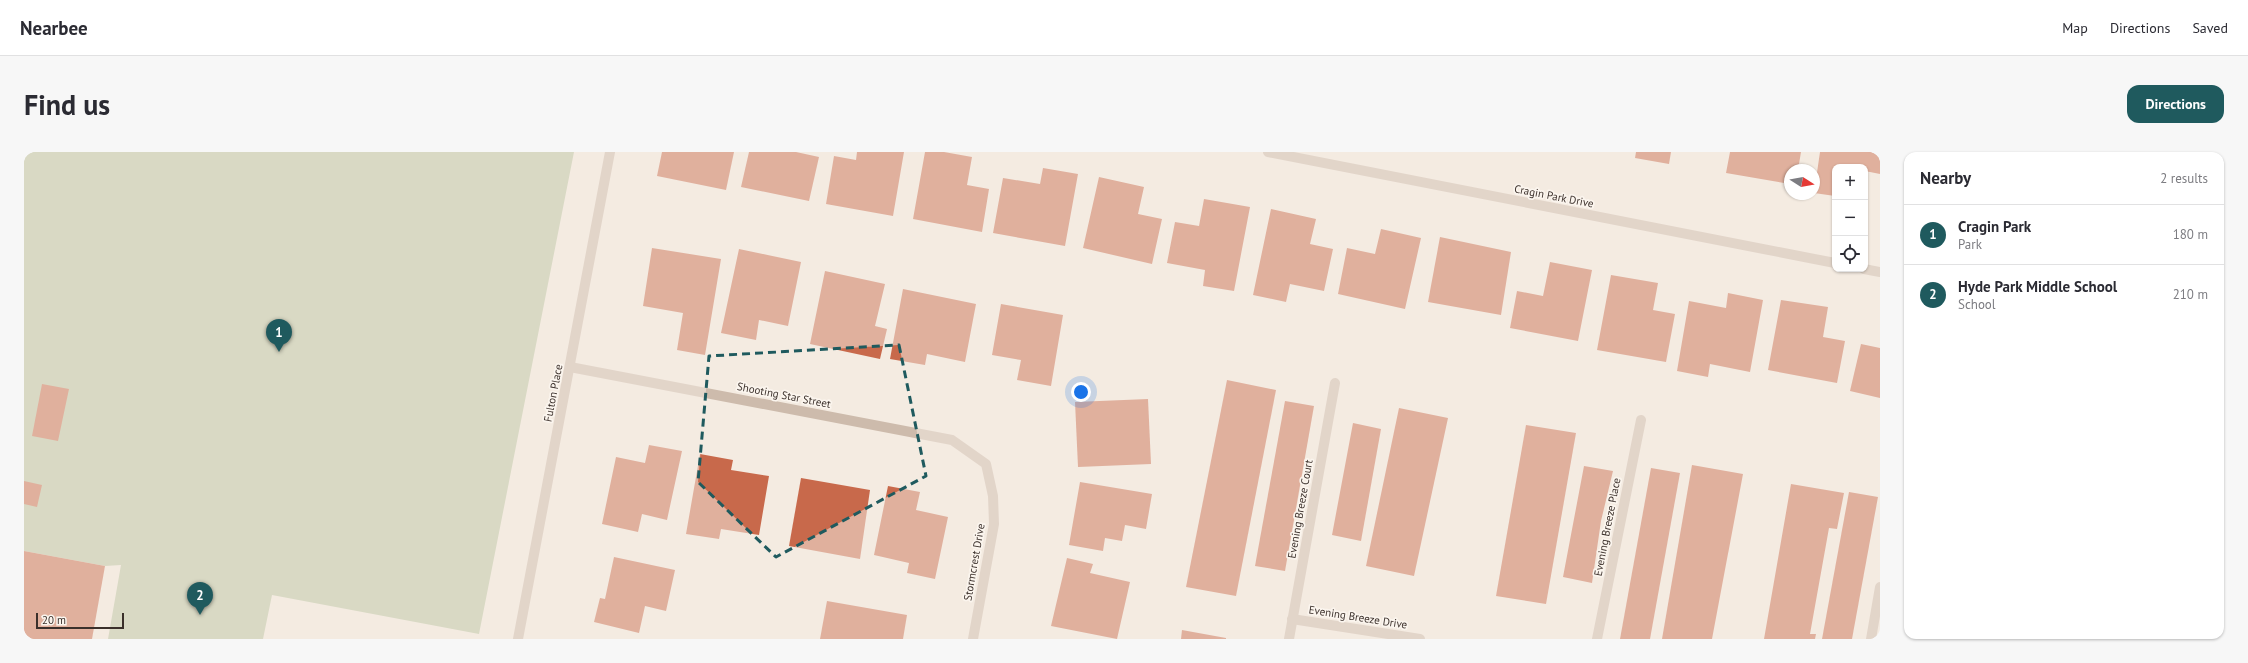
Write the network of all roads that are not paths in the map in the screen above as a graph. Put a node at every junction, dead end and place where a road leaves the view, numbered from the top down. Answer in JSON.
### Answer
{"nodes":[{"id":1,"x":610,"y":152,"type":"edge"},
{"id":2,"x":1268,"y":152,"type":"edge"},
{"id":3,"x":1832,"y":262,"type":"edge"},
{"id":4,"x":1868,"y":270,"type":"edge"},
{"id":5,"x":1880,"y":272,"type":"edge"},
{"id":6,"x":570,"y":367,"type":"junction"},
{"id":7,"x":1335,"y":383,"type":"dead end"},
{"id":8,"x":1641,"y":420,"type":"dead end"},
{"id":9,"x":986,"y":464,"type":"joint"},
{"id":10,"x":1880,"y":587,"type":"edge"},
{"id":11,"x":1292,"y":618,"type":"junction"},
{"id":12,"x":518,"y":639,"type":"edge"},
{"id":13,"x":973,"y":639,"type":"edge"},
{"id":14,"x":1289,"y":639,"type":"edge"},
{"id":15,"x":1420,"y":639,"type":"edge"},
{"id":16,"x":1597,"y":639,"type":"edge"},
{"id":17,"x":1871,"y":639,"type":"edge"}],
"edges":[{"from":1,"to":6,"type":"street","name":"Fulton Place"},
{"from":2,"to":3,"type":"street","name":"Cragin Park Drive"},
{"from":4,"to":5,"type":"street"},
{"from":6,"to":9,"type":"street","name":"Shooting Star Street"},
{"from":6,"to":12,"type":"street","name":"Fulton Place"},
{"from":7,"to":11,"type":"street","name":"Evening Breeze Court"},
{"from":8,"to":16,"type":"street","name":"Evening Breeze Place"},
{"from":9,"to":13,"type":"street","name":"Stormcrest Drive"},
{"from":10,"to":17,"type":"street"},
{"from":11,"to":14,"type":"street","name":"Evening Breeze Court"},
{"from":11,"to":15,"type":"street","name":"Evening Breeze Drive"}]}
